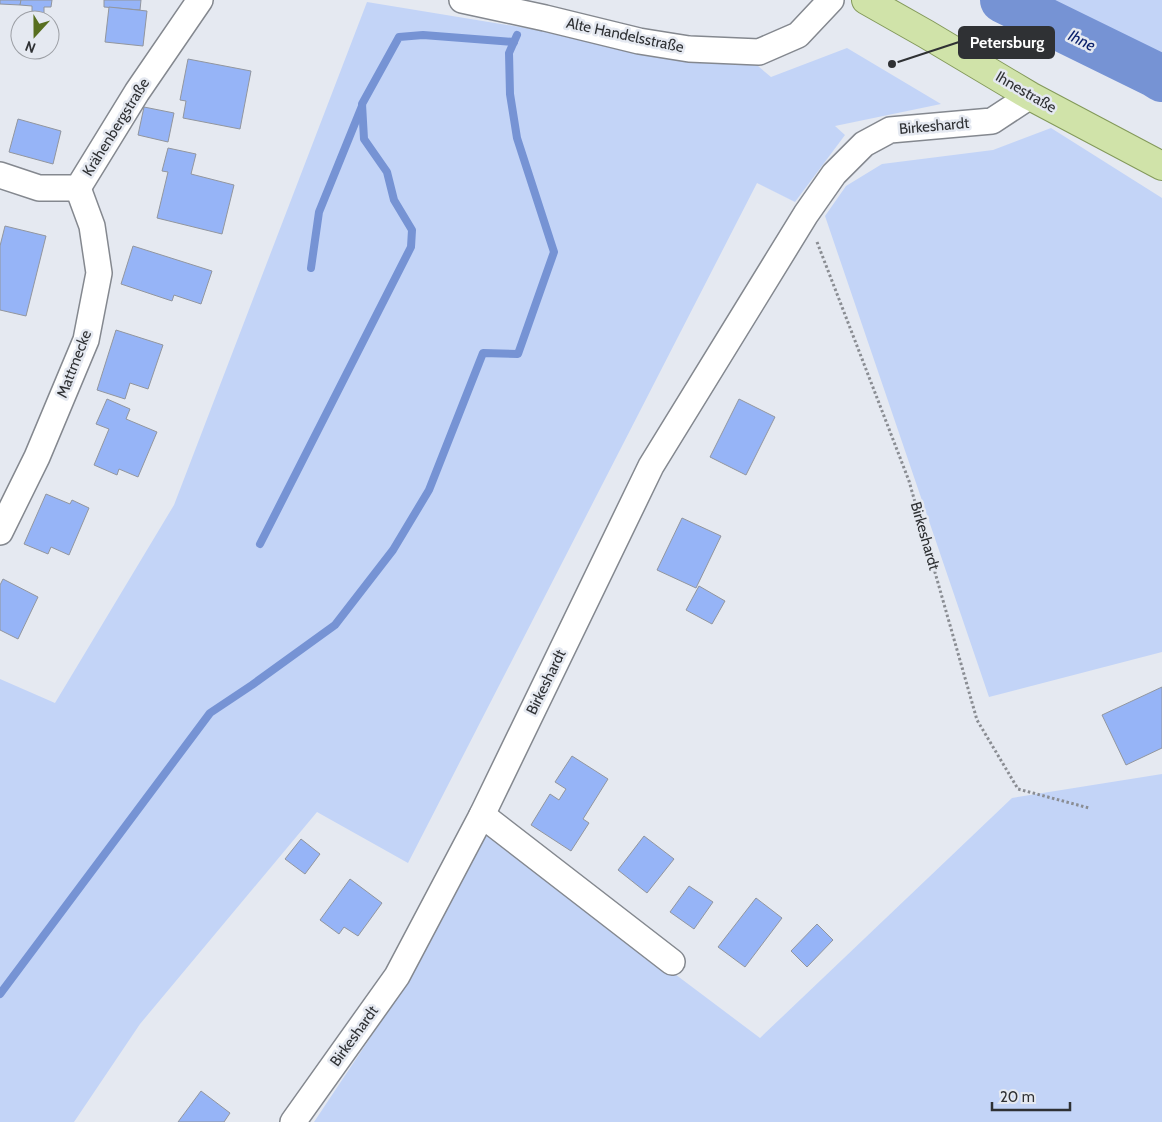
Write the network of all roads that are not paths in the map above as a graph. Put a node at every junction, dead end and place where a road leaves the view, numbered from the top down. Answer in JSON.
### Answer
{"nodes":[{"id":1,"x":200,"y":0,"type":"edge"},
{"id":2,"x":462,"y":0,"type":"edge"},
{"id":3,"x":831,"y":0,"type":"edge"},
{"id":4,"x":866,"y":0,"type":"edge"},
{"id":5,"x":1030,"y":96,"type":"junction"},
{"id":6,"x":1162,"y":166,"type":"edge"},
{"id":7,"x":0,"y":175,"type":"edge"},
{"id":8,"x":78,"y":188,"type":"junction"},
{"id":9,"x":0,"y":532,"type":"edge"},
{"id":10,"x":482,"y":815,"type":"junction"},
{"id":11,"x":672,"y":962,"type":"dead end"},
{"id":12,"x":293,"y":1122,"type":"edge"}],
"edges":[{"from":1,"to":8,"type":"street","name":"Krähenbergstraße"},
{"from":2,"to":3,"type":"street","name":"Alte Handelsstraße"},
{"from":4,"to":5,"type":"main road","name":"Ihnestraße"},
{"from":5,"to":6,"type":"main road","name":"Ihnestraße"},
{"from":5,"to":10,"type":"street","name":"Birkeshardt"},
{"from":7,"to":8,"type":"street","name":"Krähenbergstraße"},
{"from":8,"to":9,"type":"street","name":"Mattmecke"},
{"from":10,"to":11,"type":"street"},
{"from":10,"to":12,"type":"street","name":"Birkeshardt"}]}
